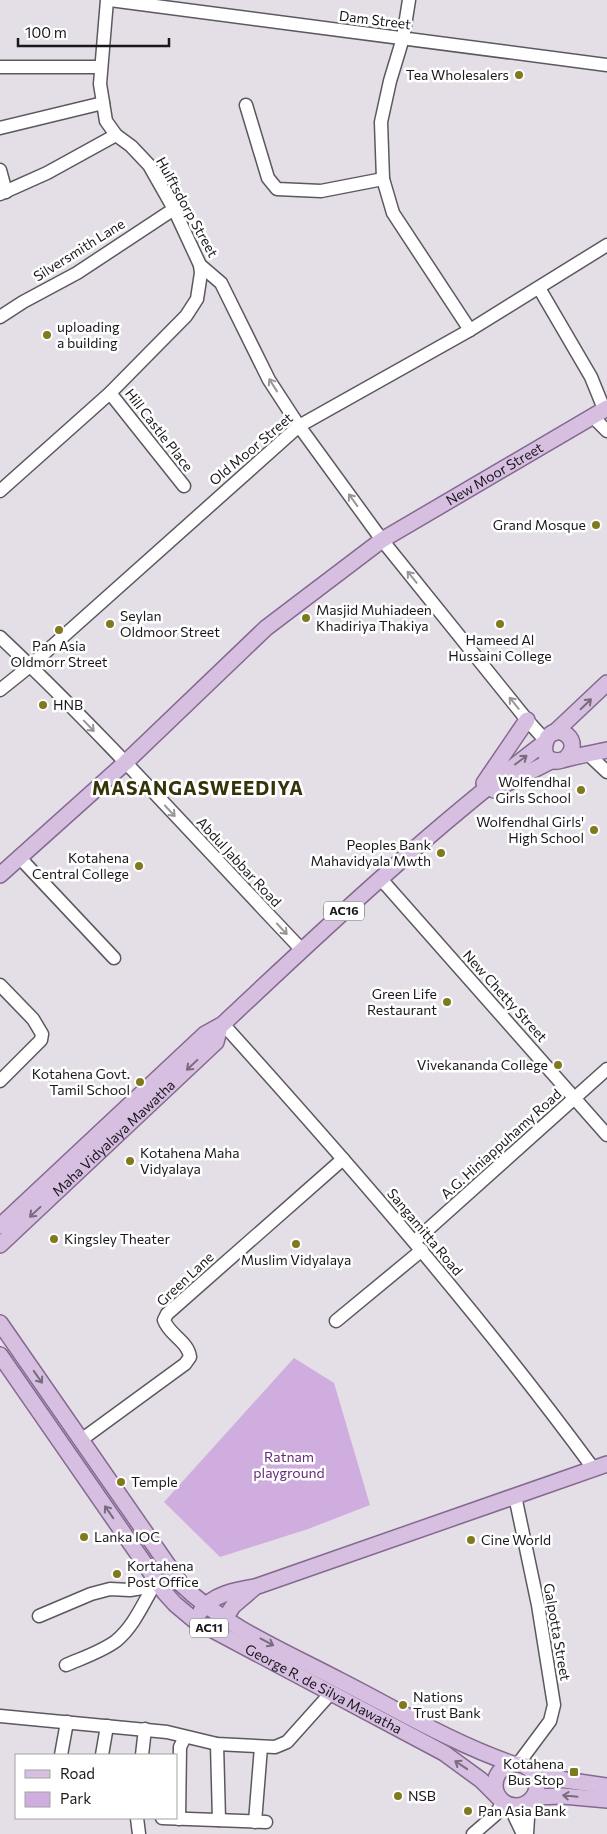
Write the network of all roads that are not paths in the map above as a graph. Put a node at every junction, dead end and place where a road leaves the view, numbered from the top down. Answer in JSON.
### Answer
{"nodes":[{"id":1,"x":108,"y":0,"type":"edge"},
{"id":2,"x":409,"y":0,"type":"edge"},
{"id":3,"x":403,"y":38,"type":"junction"},
{"id":4,"x":607,"y":65,"type":"edge"},
{"id":5,"x":0,"y":67,"type":"edge"},
{"id":6,"x":101,"y":67,"type":"junction"},
{"id":7,"x":103,"y":103,"type":"junction"},
{"id":8,"x":246,"y":105,"type":"dead end"},
{"id":9,"x":0,"y":128,"type":"edge"},
{"id":10,"x":116,"y":135,"type":"junction"},
{"id":11,"x":0,"y":170,"type":"edge"},
{"id":12,"x":383,"y":179,"type":"junction"},
{"id":13,"x":3,"y":193,"type":"edge"},
{"id":14,"x":174,"y":209,"type":"junction"},
{"id":15,"x":607,"y":245,"type":"edge"},
{"id":16,"x":200,"y":265,"type":"junction"},
{"id":17,"x":539,"y":288,"type":"junction"},
{"id":18,"x":0,"y":317,"type":"edge"},
{"id":19,"x":470,"y":330,"type":"junction"},
{"id":20,"x":110,"y":393,"type":"junction"},
{"id":21,"x":601,"y":411,"type":"edge"},
{"id":22,"x":299,"y":426,"type":"junction"},
{"id":23,"x":607,"y":431,"type":"edge"},
{"id":24,"x":184,"y":486,"type":"dead end"},
{"id":25,"x":0,"y":491,"type":"edge"},
{"id":26,"x":382,"y":540,"type":"junction"},
{"id":27,"x":0,"y":637,"type":"edge"},
{"id":28,"x":30,"y":666,"type":"junction"},
{"id":29,"x":607,"y":683,"type":"edge"},
{"id":30,"x":0,"y":690,"type":"edge"},
{"id":31,"x":527,"y":720,"type":"junction"},
{"id":32,"x":548,"y":739,"type":"junction"},
{"id":33,"x":572,"y":743,"type":"junction"},
{"id":34,"x":607,"y":750,"type":"edge"},
{"id":35,"x":588,"y":754,"type":"junction"},
{"id":36,"x":560,"y":759,"type":"junction"},
{"id":37,"x":125,"y":763,"type":"junction"},
{"id":38,"x":607,"y":772,"type":"edge"},
{"id":39,"x":472,"y":801,"type":"junction"},
{"id":40,"x":20,"y":858,"type":"junction"},
{"id":41,"x":0,"y":876,"type":"edge"},
{"id":42,"x":380,"y":878,"type":"junction"},
{"id":43,"x":302,"y":950,"type":"junction"},
{"id":44,"x":114,"y":958,"type":"dead end"},
{"id":45,"x":0,"y":985,"type":"edge"},
{"id":46,"x":222,"y":1025,"type":"junction"},
{"id":47,"x":607,"y":1069,"type":"edge"},
{"id":48,"x":0,"y":1081,"type":"edge"},
{"id":49,"x":575,"y":1099,"type":"junction"},
{"id":50,"x":607,"y":1135,"type":"edge"},
{"id":51,"x":343,"y":1159,"type":"junction"},
{"id":52,"x":0,"y":1226,"type":"edge"},
{"id":53,"x":0,"y":1245,"type":"edge"},
{"id":54,"x":418,"y":1245,"type":"junction"},
{"id":55,"x":336,"y":1321,"type":"dead end"},
{"id":56,"x":0,"y":1323,"type":"edge"},
{"id":57,"x":20,"y":1352,"type":"junction"},
{"id":58,"x":2,"y":1363,"type":"edge"},
{"id":59,"x":81,"y":1440,"type":"junction"},
{"id":60,"x":600,"y":1466,"type":"edge"},
{"id":61,"x":515,"y":1496,"type":"junction"},
{"id":62,"x":156,"y":1586,"type":"junction"},
{"id":63,"x":255,"y":1587,"type":"junction"},
{"id":64,"x":206,"y":1605,"type":"junction"},
{"id":65,"x":39,"y":1616,"type":"dead end"},
{"id":66,"x":225,"y":1618,"type":"junction"},
{"id":67,"x":194,"y":1620,"type":"junction"},
{"id":68,"x":216,"y":1632,"type":"junction"},
{"id":69,"x":66,"y":1665,"type":"dead end"},
{"id":70,"x":330,"y":1694,"type":"junction"},
{"id":71,"x":0,"y":1716,"type":"edge"},
{"id":72,"x":67,"y":1722,"type":"junction"},
{"id":73,"x":107,"y":1726,"type":"junction"},
{"id":74,"x":145,"y":1729,"type":"junction"},
{"id":75,"x":185,"y":1737,"type":"junction"},
{"id":76,"x":217,"y":1744,"type":"junction"},
{"id":77,"x":261,"y":1747,"type":"junction"},
{"id":78,"x":61,"y":1754,"type":"edge"},
{"id":79,"x":102,"y":1754,"type":"edge"},
{"id":80,"x":142,"y":1754,"type":"edge"},
{"id":81,"x":515,"y":1764,"type":"junction"},
{"id":82,"x":532,"y":1771,"type":"junction"},
{"id":83,"x":607,"y":1786,"type":"edge"},
{"id":84,"x":531,"y":1799,"type":"junction"},
{"id":85,"x":607,"y":1800,"type":"edge"},
{"id":86,"x":503,"y":1802,"type":"junction"},
{"id":87,"x":137,"y":1819,"type":"edge"},
{"id":88,"x":179,"y":1819,"type":"joint"},
{"id":89,"x":219,"y":1820,"type":"junction"},
{"id":90,"x":139,"y":1834,"type":"edge"},
{"id":91,"x":473,"y":1834,"type":"edge"},
{"id":92,"x":523,"y":1834,"type":"edge"},
{"id":93,"x":527,"y":1834,"type":"edge"}],
"edges":[{"from":1,"to":3,"type":"street","name":"Dam Street"},
{"from":1,"to":6,"type":"street","name":"Hulftsdorp Street"},
{"from":2,"to":3,"type":"street"},
{"from":3,"to":4,"type":"street","name":"Dam Street"},
{"from":3,"to":12,"type":"street"},
{"from":5,"to":6,"type":"street"},
{"from":6,"to":7,"type":"street","name":"Hulftsdorp Street"},
{"from":7,"to":9,"type":"street"},
{"from":7,"to":10,"type":"street","name":"Hulftsdorp Street"},
{"from":8,"to":12,"type":"street"},
{"from":10,"to":13,"type":"street"},
{"from":10,"to":14,"type":"street","name":"Hulftsdorp Street"},
{"from":11,"to":13,"type":"street"},
{"from":12,"to":19,"type":"street"},
{"from":14,"to":16,"type":"street","name":"Hulftsdorp Street"},
{"from":14,"to":18,"type":"street","name":"Silversmith Lane"},
{"from":15,"to":17,"type":"street","name":"Old Moor Street"},
{"from":16,"to":20,"type":"street"},
{"from":22,"to":16,"type":"street","name":"Hulftsdorp Street","one_way":true},
{"from":17,"to":19,"type":"street","name":"Old Moor Street"},
{"from":17,"to":21,"type":"street"},
{"from":19,"to":22,"type":"street","name":"Old Moor Street"},
{"from":20,"to":24,"type":"street","name":"Hill Castle Place"},
{"from":20,"to":25,"type":"street"},
{"from":21,"to":23,"type":"street"},
{"from":21,"to":26,"type":"main road","name":"New Moor Street"},
{"from":26,"to":22,"type":"street","name":"Hulftsdorp Street","one_way":true},
{"from":22,"to":28,"type":"street","name":"Old Moor Street"},
{"from":31,"to":26,"type":"street","name":"Hulftsdorp Street","one_way":true},
{"from":26,"to":37,"type":"main road","name":"New Moor Street"},
{"from":27,"to":28,"type":"street","name":"Abdul Jabbar Road"},
{"from":28,"to":30,"type":"street","name":"Old Moor Street"},
{"from":28,"to":37,"type":"street","name":"Abdul Jabbar Road","one_way":true},
{"from":32,"to":29,"type":"main road","name":"Maha Vidyalaya Mawatha","one_way":true},
{"from":31,"to":32,"type":"street","name":"Hulftsdorp Street"},
{"from":31,"to":39,"type":"main road"},
{"from":32,"to":33,"type":"main road"},
{"from":32,"to":36,"type":"main road"},
{"from":39,"to":32,"type":"main road","name":"Maha Vidyalaya Mawatha","number":"AC16","one_way":true},
{"from":33,"to":35,"type":"main road"},
{"from":33,"to":36,"type":"main road"},
{"from":34,"to":35,"type":"main road","name":"Maha Vidyalaya Mawatha"},
{"from":35,"to":36,"type":"main road","name":"Maha Vidyalaya Mawatha"},
{"from":35,"to":38,"type":"street"},
{"from":36,"to":39,"type":"main road","name":"Maha Vidyalaya Mawatha","number":"AC16"},
{"from":37,"to":40,"type":"main road","name":"New Moor Street"},
{"from":37,"to":43,"type":"street","name":"Abdul Jabbar Road","one_way":true},
{"from":39,"to":42,"type":"main road","name":"Maha Vidyalaya Mawatha","number":"AC16"},
{"from":40,"to":41,"type":"main road","name":"New Moor Street"},
{"from":40,"to":44,"type":"street"},
{"from":42,"to":43,"type":"main road","name":"Maha Vidyalaya Mawatha","number":"AC16"},
{"from":42,"to":49,"type":"street","name":"New Chetty Street"},
{"from":43,"to":46,"type":"main road","name":"Maha Vidyalaya Mawatha","number":"AC16"},
{"from":45,"to":48,"type":"street"},
{"from":46,"to":51,"type":"street","name":"Sangamitta Road"},
{"from":46,"to":52,"type":"main road","name":"Maha Vidyalaya Mawatha","number":"AC16"},
{"from":46,"to":53,"type":"main road","name":"Maha Vidyalaya Mawatha","number":"AC16","one_way":true},
{"from":47,"to":49,"type":"street","name":"A.G. Hiniappuhamy Road"},
{"from":49,"to":50,"type":"street","name":"New Chetty Street"},
{"from":49,"to":54,"type":"street","name":"A.G. Hiniappuhamy Road"},
{"from":51,"to":54,"type":"street","name":"Sangamitta Road"},
{"from":51,"to":59,"type":"street","name":"Green Lane"},
{"from":54,"to":55,"type":"street","name":"A.G. Hiniappuhamy Road"},
{"from":54,"to":60,"type":"street","name":"Sangamitta Road"},
{"from":56,"to":57,"type":"main road","name":"George R. de Silva Mawatha","number":"AC11"},
{"from":57,"to":58,"type":"main road"},
{"from":57,"to":59,"type":"main road","name":"George R. de Silva Mawatha","number":"AC11","one_way":true},
{"from":62,"to":58,"type":"main road","name":"George R. de Silva Mawatha","number":"AC11","one_way":true},
{"from":59,"to":64,"type":"main road","name":"George R. de Silva Mawatha","number":"AC11"},
{"from":60,"to":61,"type":"main road"},
{"from":61,"to":63,"type":"main road"},
{"from":61,"to":81,"type":"street","name":"Galpotta Street"},
{"from":62,"to":65,"type":"street"},
{"from":62,"to":67,"type":"main road","name":"George R. de Silva Mawatha","number":"AC11"},
{"from":62,"to":69,"type":"street"},
{"from":63,"to":64,"type":"main road"},
{"from":63,"to":66,"type":"main road"},
{"from":64,"to":66,"type":"main road","name":"George R. de Silva Mawatha","number":"AC11"},
{"from":64,"to":67,"type":"main road"},
{"from":66,"to":68,"type":"main road"},
{"from":66,"to":81,"type":"main road","name":"George R. de Silva Mawatha","number":"AC11","one_way":true},
{"from":67,"to":68,"type":"main road","name":"George R. de Silva Mawatha","number":"AC11"},
{"from":68,"to":70,"type":"main road","name":"George R. de Silva Mawatha","number":"AC11"},
{"from":70,"to":77,"type":"street"},
{"from":86,"to":70,"type":"main road","name":"George R. de Silva Mawatha","number":"AC11","one_way":true},
{"from":71,"to":72,"type":"street"},
{"from":72,"to":73,"type":"street"},
{"from":72,"to":78,"type":"street"},
{"from":73,"to":74,"type":"street"},
{"from":73,"to":79,"type":"street"},
{"from":74,"to":75,"type":"street"},
{"from":74,"to":80,"type":"street"},
{"from":75,"to":76,"type":"street"},
{"from":75,"to":88,"type":"street"},
{"from":76,"to":77,"type":"street"},
{"from":76,"to":89,"type":"street"},
{"from":77,"to":89,"type":"street"},
{"from":81,"to":82,"type":"main road"},
{"from":81,"to":86,"type":"main road"},
{"from":82,"to":83,"type":"main road"},
{"from":82,"to":84,"type":"main road"},
{"from":85,"to":84,"type":"main road","one_way":true},
{"from":84,"to":86,"type":"main road"},
{"from":84,"to":93,"type":"street"},
{"from":86,"to":91,"type":"street"},
{"from":86,"to":92,"type":"street"},
{"from":87,"to":90,"type":"street"},
{"from":88,"to":89,"type":"street"}]}
